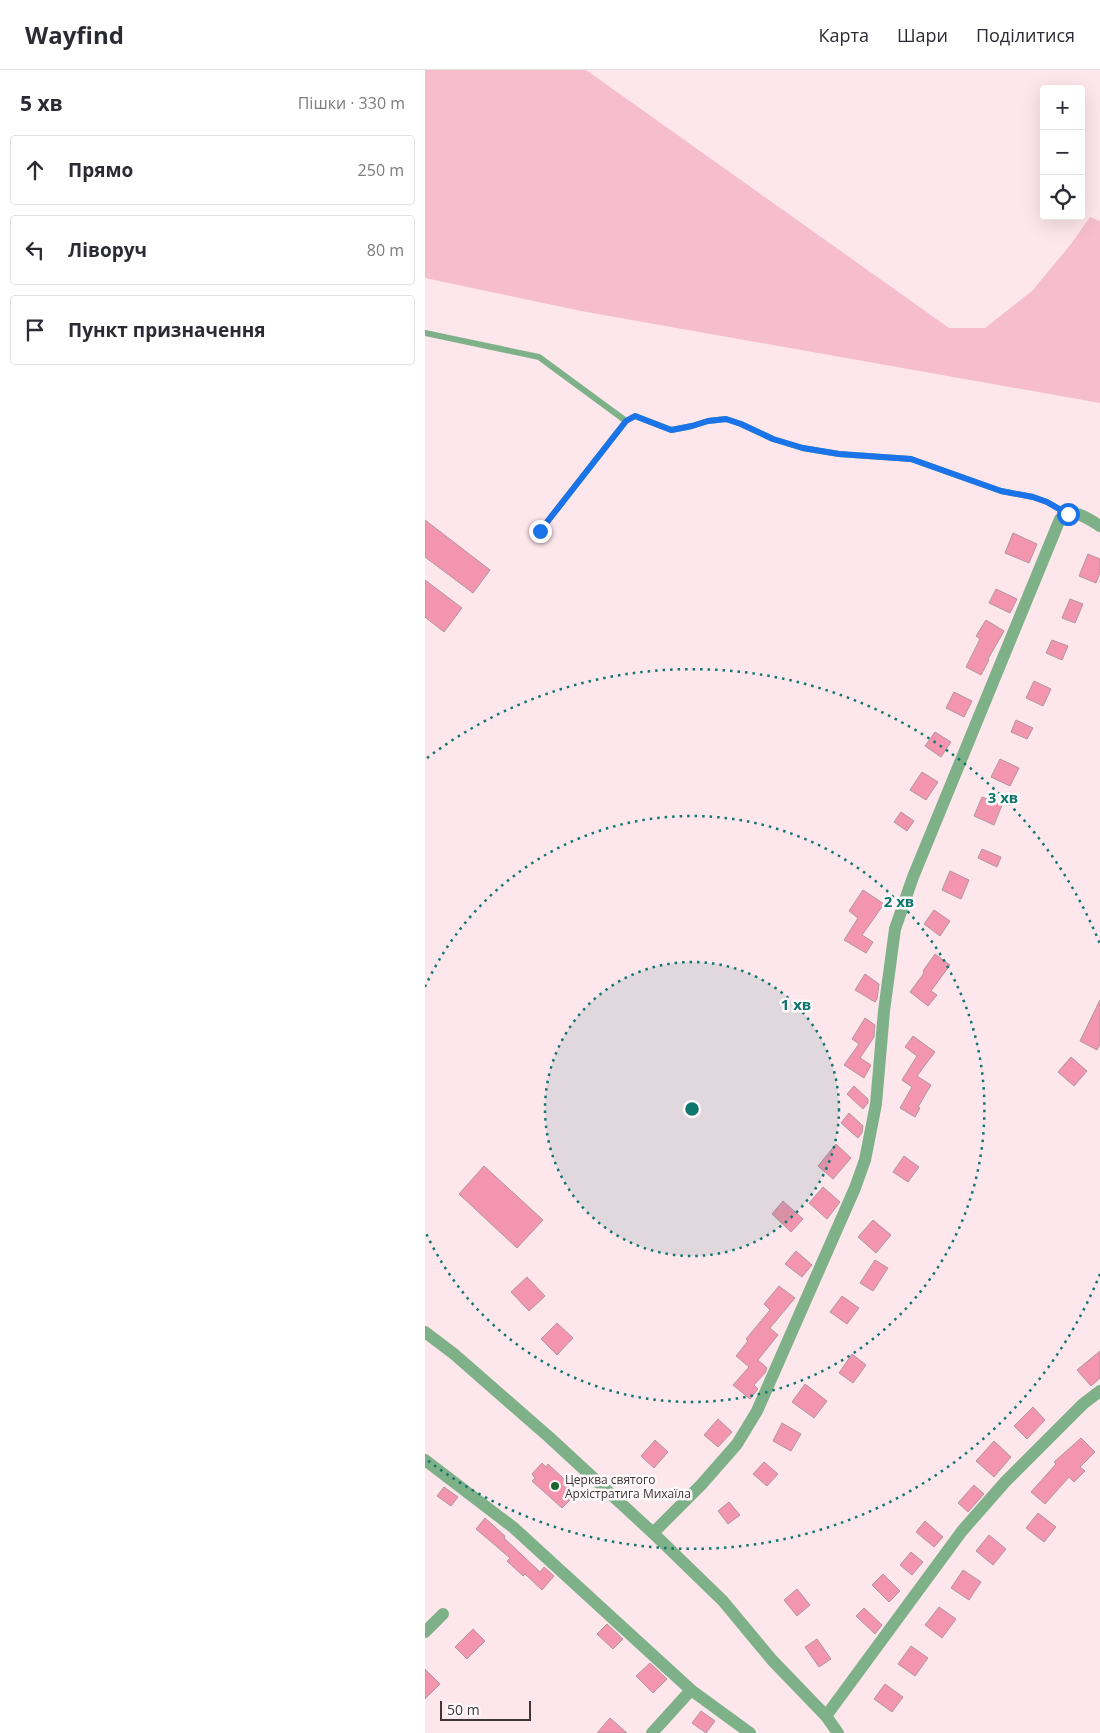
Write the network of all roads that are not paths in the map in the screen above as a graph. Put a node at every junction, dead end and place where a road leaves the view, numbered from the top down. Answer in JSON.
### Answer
{"nodes":[{"id":1,"x":425,"y":332,"type":"edge"},
{"id":2,"x":626,"y":421,"type":"junction"},
{"id":3,"x":1068,"y":514,"type":"junction"},
{"id":4,"x":1100,"y":526,"type":"edge"},
{"id":5,"x":540,"y":531,"type":"dead end"},
{"id":6,"x":425,"y":1332,"type":"edge"},
{"id":7,"x":1100,"y":1391,"type":"edge"},
{"id":8,"x":425,"y":1460,"type":"edge"},
{"id":9,"x":653,"y":1533,"type":"junction"},
{"id":10,"x":443,"y":1614,"type":"dead end"},
{"id":11,"x":425,"y":1632,"type":"edge"},
{"id":12,"x":691,"y":1690,"type":"junction"},
{"id":13,"x":826,"y":1716,"type":"junction"},
{"id":14,"x":652,"y":1733,"type":"edge"},
{"id":15,"x":750,"y":1733,"type":"edge"},
{"id":16,"x":838,"y":1733,"type":"edge"}],
"edges":[{"from":1,"to":2,"type":"lane"},
{"from":2,"to":3,"type":"lane"},
{"from":2,"to":5,"type":"lane"},
{"from":3,"to":4,"type":"street"},
{"from":3,"to":9,"type":"street"},
{"from":6,"to":9,"type":"street"},
{"from":7,"to":13,"type":"street"},
{"from":8,"to":12,"type":"street"},
{"from":9,"to":13,"type":"street"},
{"from":10,"to":11,"type":"street"},
{"from":12,"to":14,"type":"street"},
{"from":12,"to":15,"type":"street"},
{"from":13,"to":16,"type":"street"}]}
